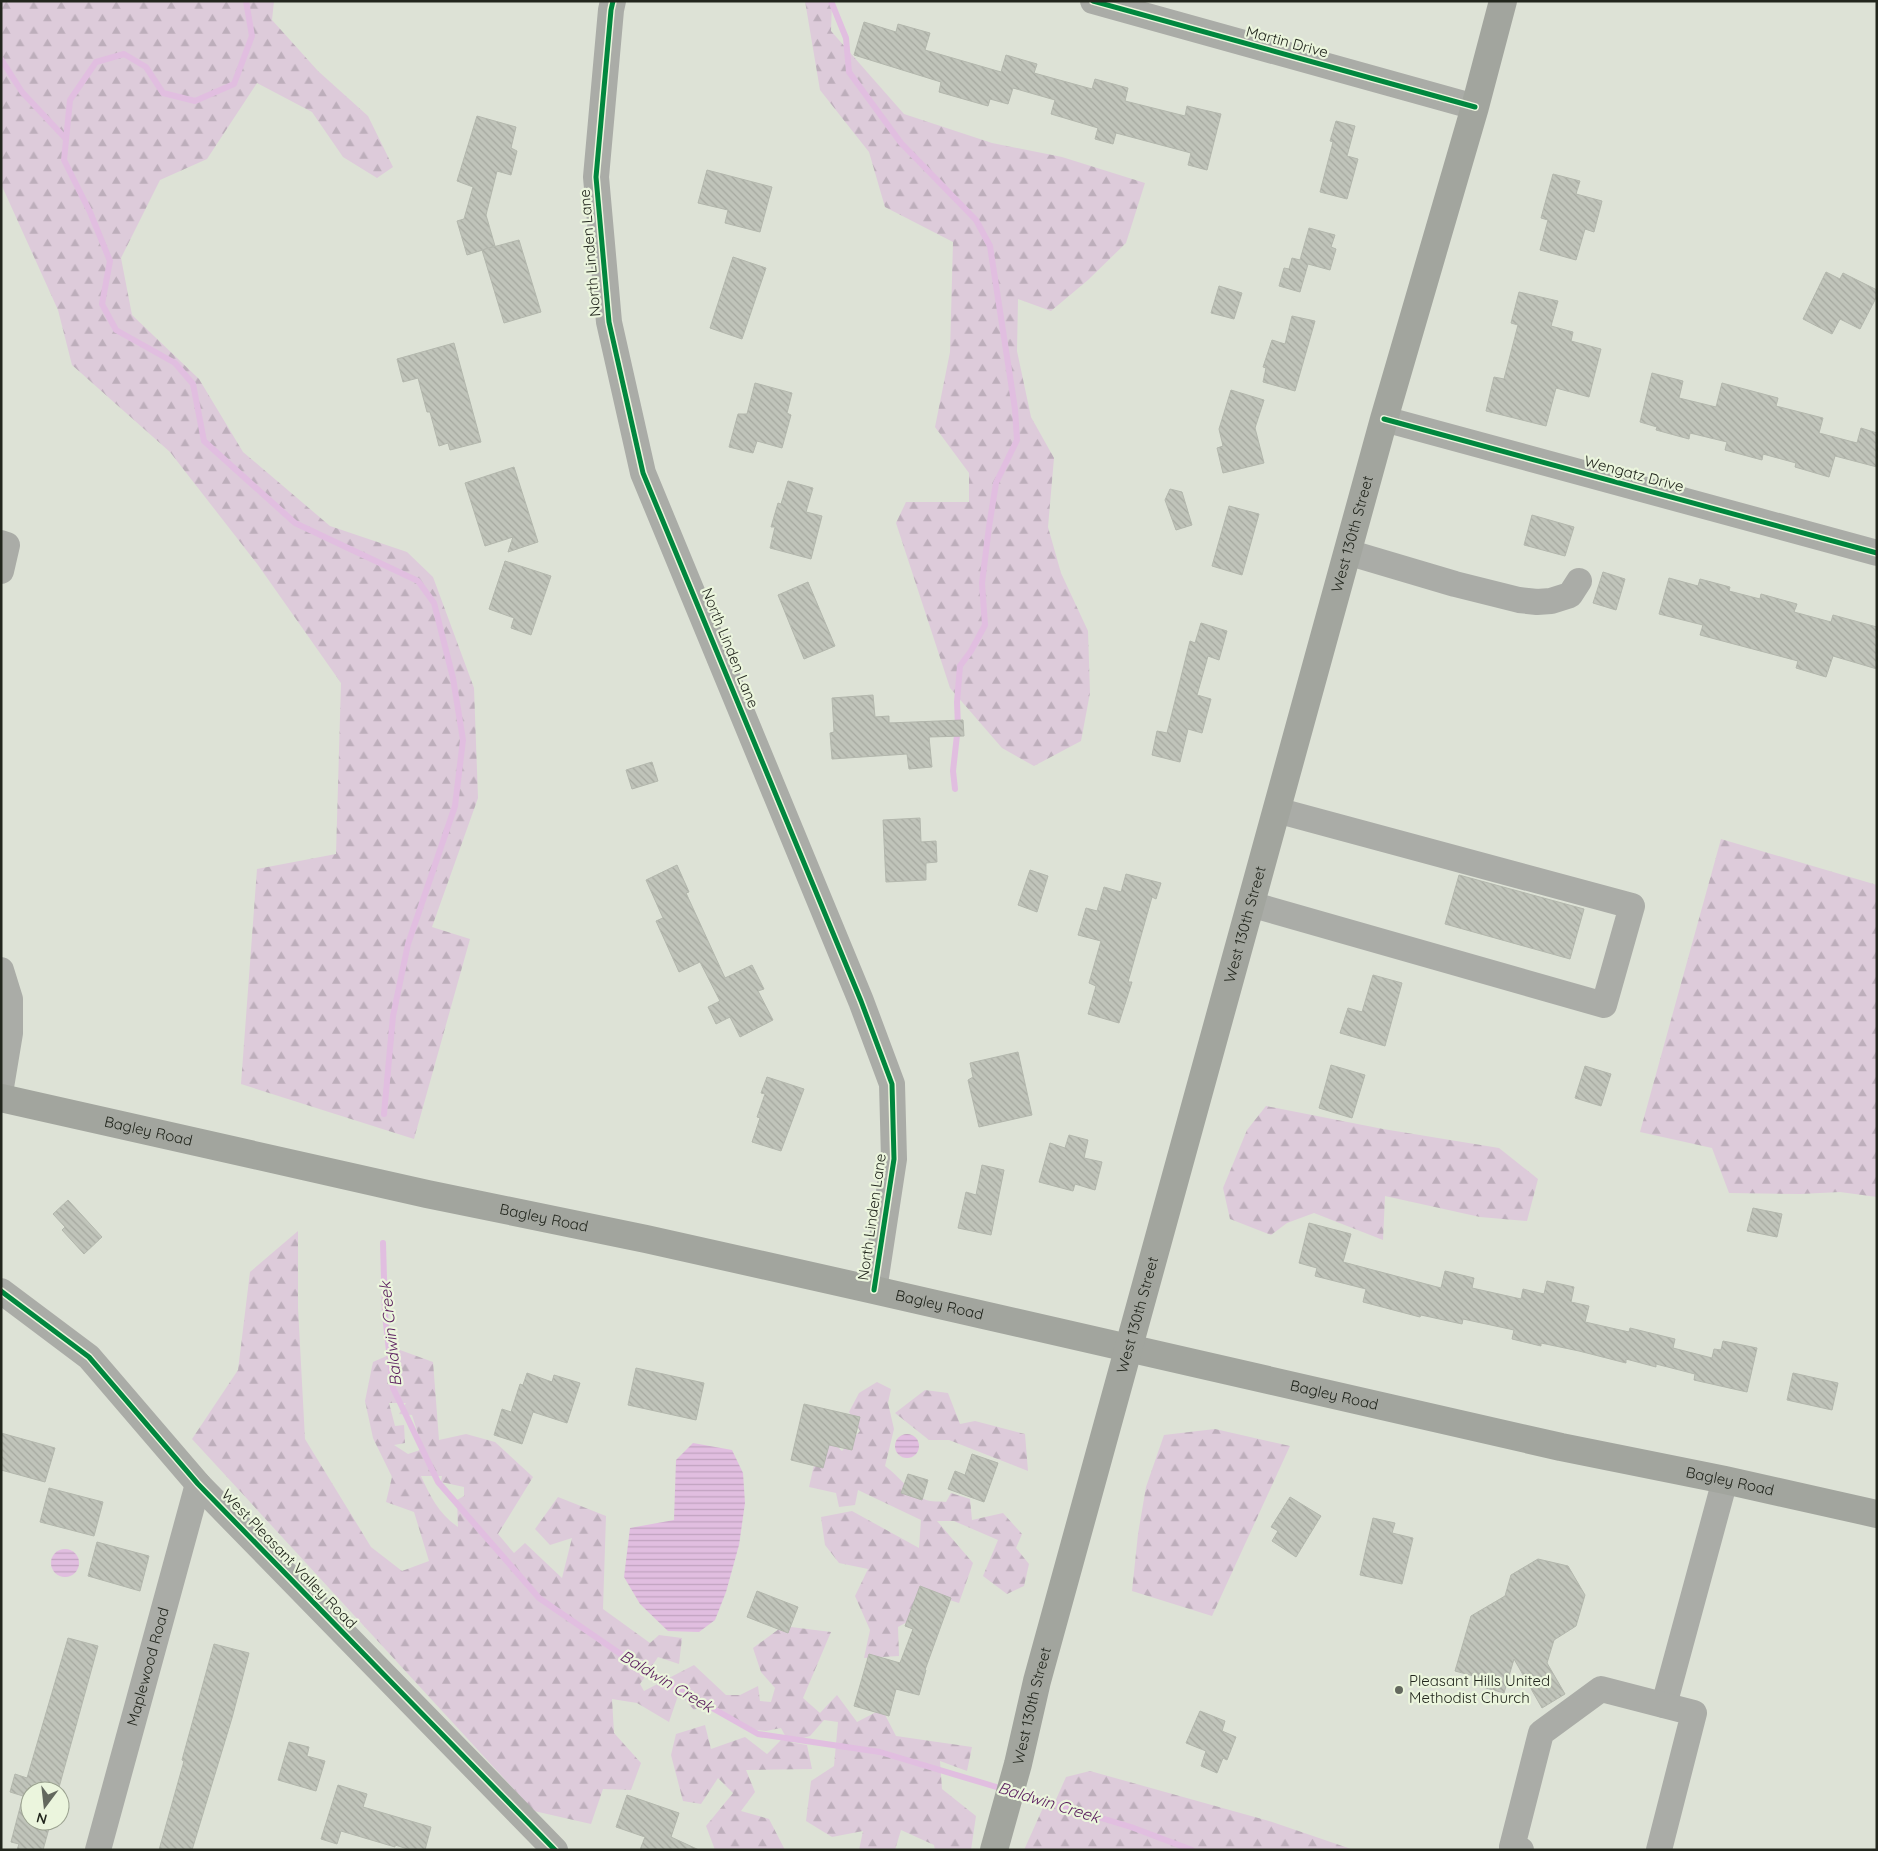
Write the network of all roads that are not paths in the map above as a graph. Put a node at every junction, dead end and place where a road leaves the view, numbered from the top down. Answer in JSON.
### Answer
{"nodes":[{"id":1,"x":613,"y":1,"type":"edge"},
{"id":2,"x":1093,"y":1,"type":"edge"},
{"id":3,"x":1503,"y":1,"type":"edge"},
{"id":4,"x":1476,"y":107,"type":"junction"},
{"id":5,"x":1384,"y":418,"type":"junction"},
{"id":6,"x":1,"y":543,"type":"edge"},
{"id":7,"x":1347,"y":552,"type":"junction"},
{"id":8,"x":1877,"y":553,"type":"edge"},
{"id":9,"x":1,"y":571,"type":"edge"},
{"id":10,"x":1579,"y":582,"type":"dead end"},
{"id":11,"x":1276,"y":810,"type":"junction"},
{"id":12,"x":1250,"y":904,"type":"junction"},
{"id":13,"x":1,"y":970,"type":"edge"},
{"id":14,"x":1,"y":1087,"type":"edge"},
{"id":15,"x":1,"y":1098,"type":"edge"},
{"id":16,"x":874,"y":1290,"type":"junction"},
{"id":17,"x":1,"y":1291,"type":"edge"},
{"id":18,"x":1128,"y":1349,"type":"junction"},
{"id":19,"x":1725,"y":1480,"type":"junction"},
{"id":20,"x":198,"y":1484,"type":"junction"},
{"id":21,"x":1877,"y":1514,"type":"edge"},
{"id":22,"x":1664,"y":1705,"type":"junction"},
{"id":23,"x":98,"y":1850,"type":"edge"},
{"id":24,"x":555,"y":1850,"type":"edge"},
{"id":25,"x":994,"y":1850,"type":"edge"},
{"id":26,"x":1521,"y":1850,"type":"edge"},
{"id":27,"x":1659,"y":1850,"type":"edge"}],
"edges":[{"from":1,"to":16,"type":"street","name":"North Linden Lane"},
{"from":2,"to":4,"type":"street","name":"Martin Drive"},
{"from":3,"to":4,"type":"main road","name":"West 130th Street"},
{"from":4,"to":5,"type":"main road","name":"West 130th Street"},
{"from":5,"to":7,"type":"main road","name":"West 130th Street"},
{"from":5,"to":8,"type":"street","name":"Wengatz Drive"},
{"from":6,"to":9,"type":"street"},
{"from":7,"to":10,"type":"street"},
{"from":7,"to":11,"type":"main road","name":"West 130th Street"},
{"from":11,"to":12,"type":"main road","name":"West 130th Street"},
{"from":11,"to":12,"type":"street"},
{"from":12,"to":18,"type":"main road","name":"West 130th Street"},
{"from":13,"to":14,"type":"street"},
{"from":15,"to":16,"type":"main road","name":"Bagley Road"},
{"from":16,"to":18,"type":"main road","name":"Bagley Road"},
{"from":17,"to":20,"type":"street","name":"West Pleasant Valley Road"},
{"from":18,"to":19,"type":"main road","name":"Bagley Road"},
{"from":18,"to":25,"type":"main road","name":"West 130th Street"},
{"from":19,"to":21,"type":"main road","name":"Bagley Road"},
{"from":19,"to":22,"type":"street"},
{"from":20,"to":23,"type":"street","name":"Maplewood Road"},
{"from":20,"to":24,"type":"street","name":"West Pleasant Valley Road"},
{"from":22,"to":26,"type":"street"},
{"from":22,"to":27,"type":"street"}]}
